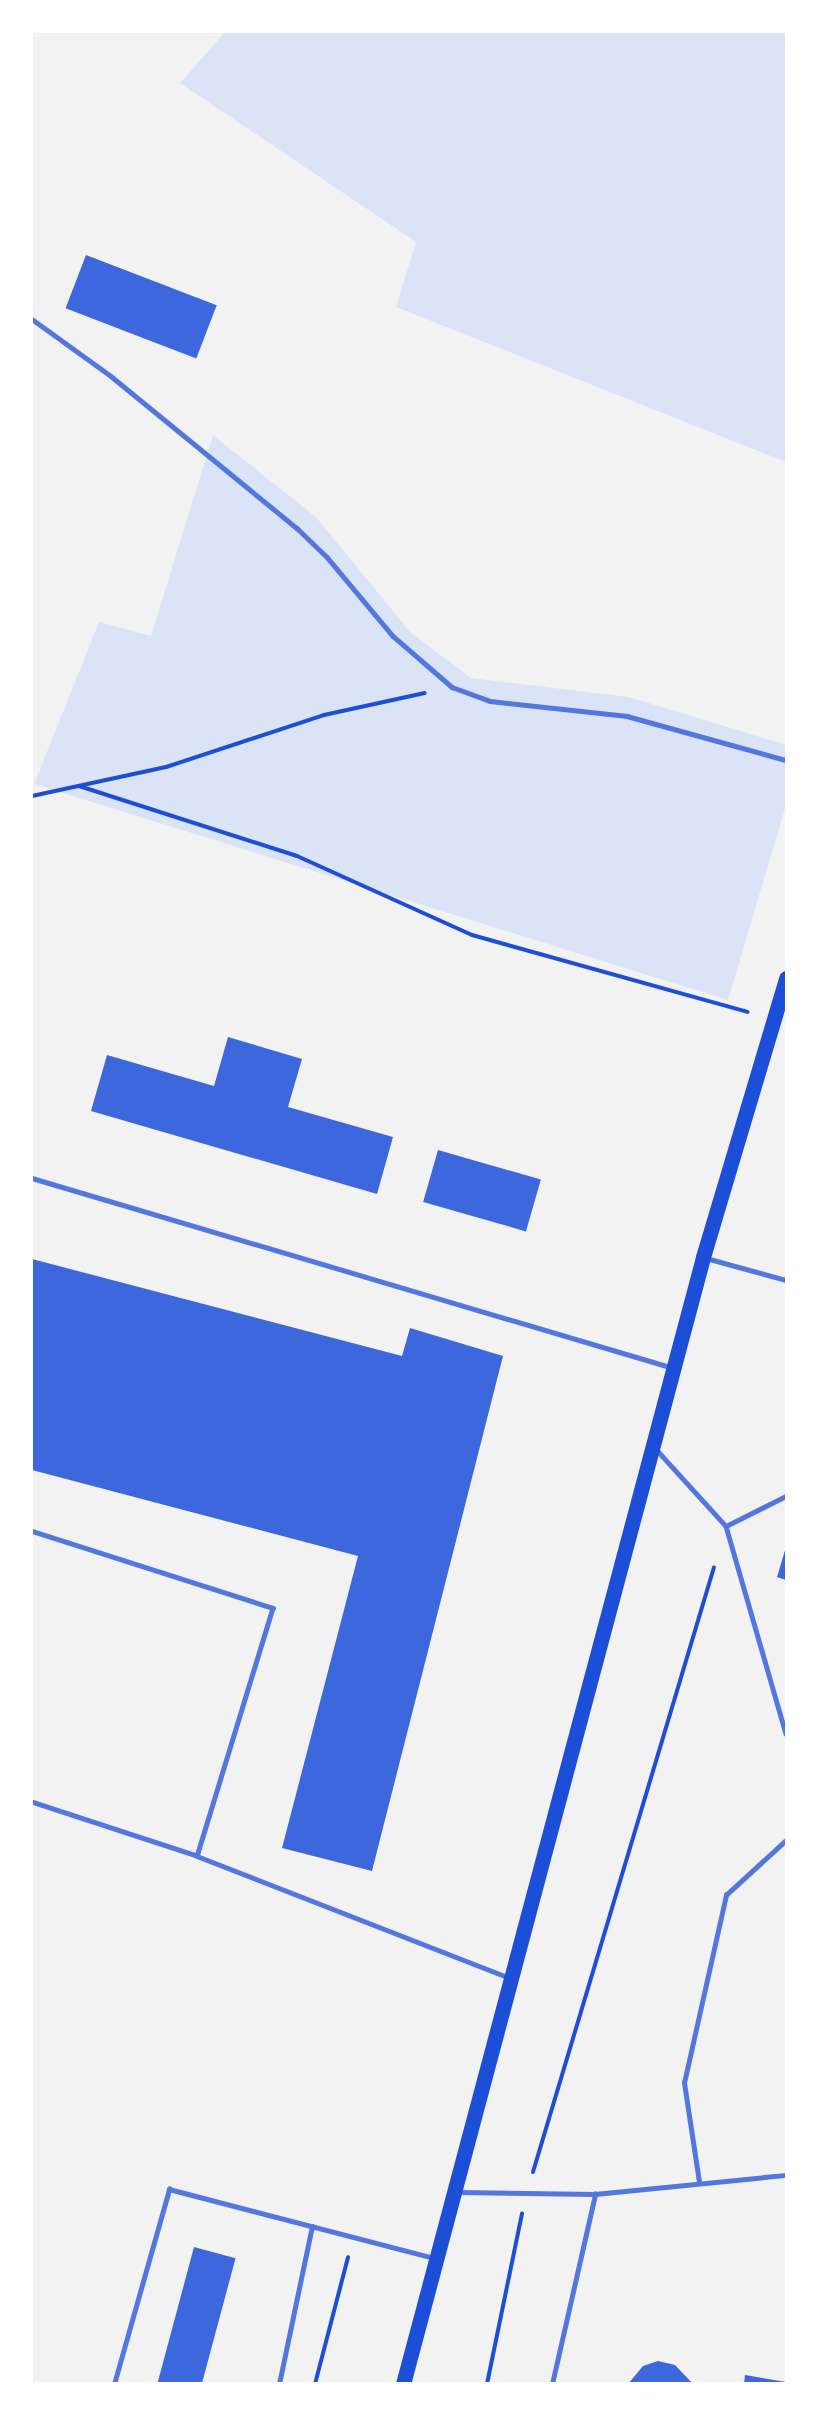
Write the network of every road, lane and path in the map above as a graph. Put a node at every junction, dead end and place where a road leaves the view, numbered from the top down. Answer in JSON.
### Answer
{"nodes":[{"id":1,"x":32,"y":319,"type":"edge"},
{"id":2,"x":452,"y":687,"type":"junction"},
{"id":3,"x":786,"y":760,"type":"edge"},
{"id":4,"x":79,"y":786,"type":"junction"},
{"id":5,"x":32,"y":796,"type":"edge"},
{"id":6,"x":786,"y":978,"type":"edge"},
{"id":7,"x":777,"y":1020,"type":"junction"},
{"id":8,"x":32,"y":1178,"type":"edge"},
{"id":9,"x":703,"y":1257,"type":"junction"},
{"id":10,"x":786,"y":1280,"type":"edge"},
{"id":11,"x":674,"y":1369,"type":"junction"},
{"id":12,"x":652,"y":1445,"type":"junction"},
{"id":13,"x":786,"y":1496,"type":"edge"},
{"id":14,"x":726,"y":1526,"type":"junction"},
{"id":15,"x":32,"y":1531,"type":"edge"},
{"id":16,"x":786,"y":1734,"type":"edge"},
{"id":17,"x":32,"y":1802,"type":"edge"},
{"id":18,"x":786,"y":1840,"type":"edge"},
{"id":19,"x":197,"y":1856,"type":"junction"},
{"id":20,"x":510,"y":1978,"type":"junction"},
{"id":21,"x":786,"y":2175,"type":"edge"},
{"id":22,"x":699,"y":2182,"type":"junction"},
{"id":23,"x":452,"y":2192,"type":"junction"},
{"id":24,"x":526,"y":2194,"type":"junction"},
{"id":25,"x":595,"y":2194,"type":"junction"},
{"id":26,"x":312,"y":2226,"type":"junction"},
{"id":27,"x":354,"y":2237,"type":"junction"},
{"id":28,"x":436,"y":2258,"type":"junction"},
{"id":29,"x":114,"y":2384,"type":"edge"},
{"id":30,"x":279,"y":2384,"type":"edge"},
{"id":31,"x":315,"y":2384,"type":"edge"},
{"id":32,"x":403,"y":2384,"type":"edge"},
{"id":33,"x":487,"y":2384,"type":"edge"},
{"id":34,"x":552,"y":2384,"type":"edge"}],
"edges":[{"from":1,"to":2,"type":"lane"},
{"from":2,"to":3,"type":"lane"},
{"from":2,"to":4,"type":"path"},
{"from":4,"to":5,"type":"path"},
{"from":4,"to":7,"type":"path"},
{"from":6,"to":7,"type":"main road"},
{"from":7,"to":9,"type":"main road"},
{"from":8,"to":11,"type":"lane"},
{"from":9,"to":10,"type":"lane"},
{"from":9,"to":11,"type":"main road"},
{"from":11,"to":12,"type":"main road"},
{"from":12,"to":14,"type":"lane"},
{"from":12,"to":20,"type":"main road"},
{"from":13,"to":14,"type":"lane"},
{"from":14,"to":16,"type":"lane"},
{"from":14,"to":24,"type":"path"},
{"from":15,"to":19,"type":"lane"},
{"from":17,"to":19,"type":"lane"},
{"from":18,"to":22,"type":"lane"},
{"from":19,"to":20,"type":"lane"},
{"from":20,"to":23,"type":"main road"},
{"from":21,"to":22,"type":"lane"},
{"from":22,"to":25,"type":"lane"},
{"from":23,"to":24,"type":"lane"},
{"from":23,"to":28,"type":"main road"},
{"from":24,"to":25,"type":"lane"},
{"from":24,"to":33,"type":"path"},
{"from":25,"to":34,"type":"lane"},
{"from":26,"to":27,"type":"lane"},
{"from":26,"to":29,"type":"lane"},
{"from":26,"to":30,"type":"lane"},
{"from":27,"to":28,"type":"lane"},
{"from":27,"to":31,"type":"path"},
{"from":28,"to":32,"type":"main road"}]}
